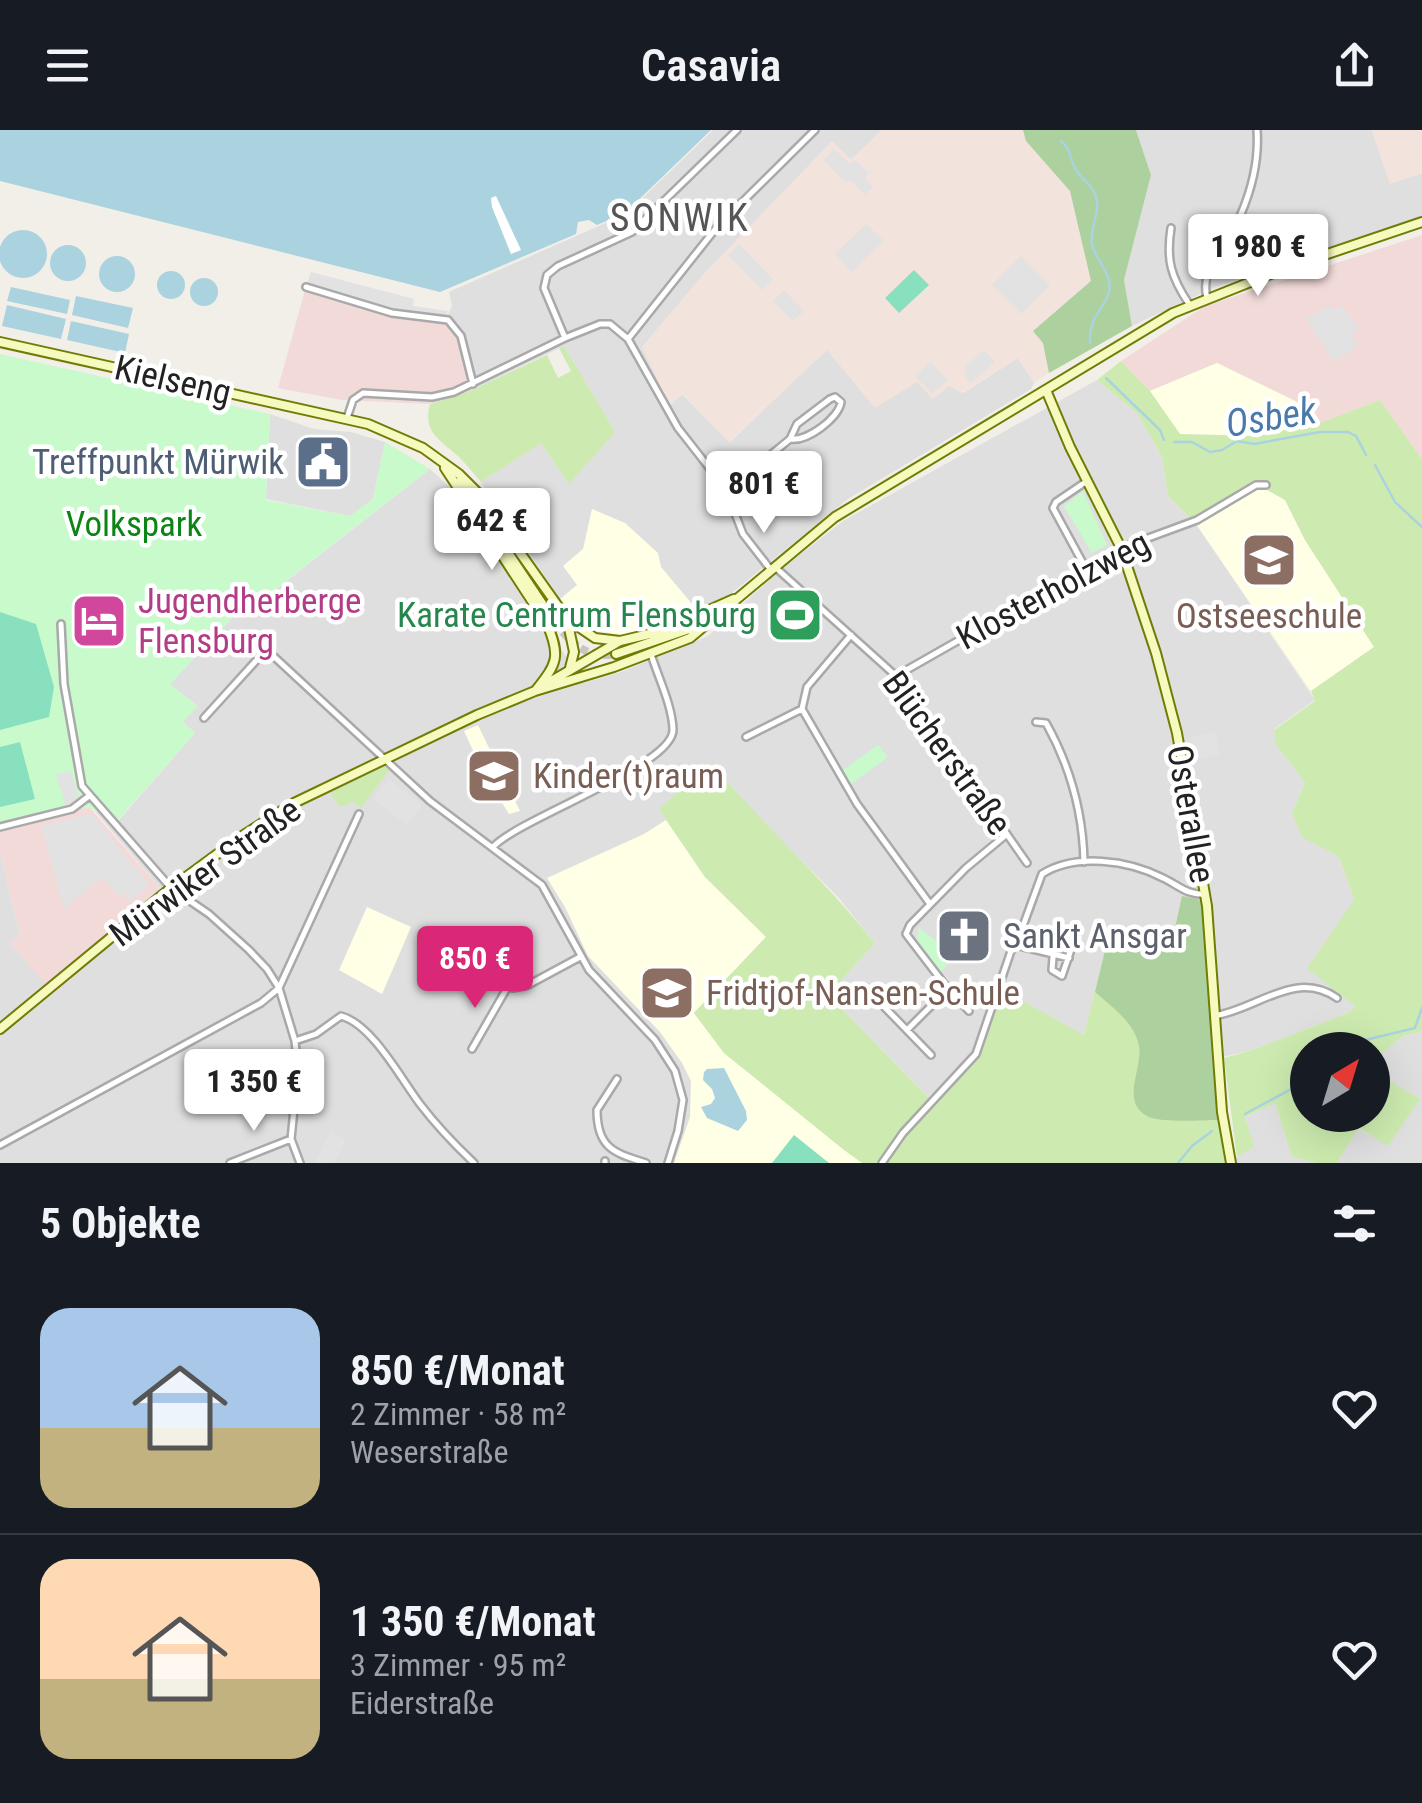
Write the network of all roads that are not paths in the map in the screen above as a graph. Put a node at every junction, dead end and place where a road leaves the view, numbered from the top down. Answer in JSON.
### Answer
{"nodes":[{"id":1,"x":737,"y":130,"type":"edge"},
{"id":2,"x":815,"y":130,"type":"edge"},
{"id":3,"x":1257,"y":130,"type":"edge"},
{"id":4,"x":1422,"y":222,"type":"edge"},
{"id":5,"x":1171,"y":228,"type":"dead end"},
{"id":6,"x":306,"y":287,"type":"dead end"},
{"id":7,"x":1207,"y":298,"type":"junction"},
{"id":8,"x":1189,"y":304,"type":"junction"},
{"id":9,"x":565,"y":338,"type":"junction"},
{"id":10,"x":628,"y":339,"type":"junction"},
{"id":11,"x":0,"y":342,"type":"edge"},
{"id":12,"x":473,"y":384,"type":"junction"},
{"id":13,"x":1046,"y":390,"type":"junction"},
{"id":14,"x":347,"y":418,"type":"junction"},
{"id":15,"x":790,"y":439,"type":"junction"},
{"id":16,"x":440,"y":460,"type":"junction"},
{"id":17,"x":1089,"y":480,"type":"junction"},
{"id":18,"x":1266,"y":485,"type":"dead end"},
{"id":19,"x":725,"y":488,"type":"junction"},
{"id":20,"x":1121,"y":548,"type":"junction"},
{"id":21,"x":1086,"y":567,"type":"junction"},
{"id":22,"x":773,"y":568,"type":"junction"},
{"id":23,"x":742,"y":596,"type":"junction"},
{"id":24,"x":566,"y":619,"type":"junction"},
{"id":25,"x":713,"y":621,"type":"junction"},
{"id":26,"x":555,"y":622,"type":"tunnel mouth"},
{"id":27,"x":61,"y":624,"type":"dead end"},
{"id":28,"x":850,"y":636,"type":"junction"},
{"id":29,"x":620,"y":641,"type":"junction"},
{"id":30,"x":616,"y":654,"type":"tunnel mouth"},
{"id":31,"x":650,"y":654,"type":"junction"},
{"id":32,"x":568,"y":671,"type":"junction"},
{"id":33,"x":896,"y":676,"type":"junction"},
{"id":34,"x":547,"y":687,"type":"junction"},
{"id":35,"x":536,"y":691,"type":"junction"},
{"id":36,"x":802,"y":709,"type":"junction"},
{"id":37,"x":204,"y":718,"type":"dead end"},
{"id":38,"x":1036,"y":722,"type":"dead end"},
{"id":39,"x":746,"y":737,"type":"dead end"},
{"id":40,"x":384,"y":758,"type":"junction"},
{"id":41,"x":88,"y":796,"type":"junction"},
{"id":42,"x":359,"y":814,"type":"dead end"},
{"id":43,"x":0,"y":827,"type":"edge"},
{"id":44,"x":1007,"y":834,"type":"junction"},
{"id":45,"x":494,"y":846,"type":"junction"},
{"id":46,"x":1084,"y":862,"type":"junction"},
{"id":47,"x":1027,"y":863,"type":"dead end"},
{"id":48,"x":171,"y":888,"type":"junction"},
{"id":49,"x":1206,"y":894,"type":"junction"},
{"id":50,"x":930,"y":904,"type":"junction"},
{"id":51,"x":1077,"y":932,"type":"dead end"},
{"id":52,"x":424,"y":941,"type":"dead end"},
{"id":53,"x":1016,"y":946,"type":"junction"},
{"id":54,"x":1053,"y":956,"type":"junction"},
{"id":55,"x":580,"y":957,"type":"junction"},
{"id":56,"x":1069,"y":958,"type":"junction"},
{"id":57,"x":945,"y":985,"type":"junction"},
{"id":58,"x":279,"y":988,"type":"junction"},
{"id":59,"x":508,"y":988,"type":"junction"},
{"id":60,"x":865,"y":988,"type":"dead end"},
{"id":61,"x":1337,"y":998,"type":"dead end"},
{"id":62,"x":969,"y":1011,"type":"dead end"},
{"id":63,"x":1214,"y":1016,"type":"junction"},
{"id":64,"x":0,"y":1029,"type":"edge"},
{"id":65,"x":906,"y":1030,"type":"junction"},
{"id":66,"x":295,"y":1041,"type":"junction"},
{"id":67,"x":472,"y":1050,"type":"dead end"},
{"id":68,"x":931,"y":1054,"type":"dead end"},
{"id":69,"x":618,"y":1079,"type":"dead end"},
{"id":70,"x":291,"y":1139,"type":"junction"},
{"id":71,"x":0,"y":1145,"type":"edge"},
{"id":72,"x":230,"y":1163,"type":"edge"},
{"id":73,"x":300,"y":1163,"type":"edge"},
{"id":74,"x":474,"y":1163,"type":"edge"},
{"id":75,"x":646,"y":1163,"type":"edge"},
{"id":76,"x":668,"y":1163,"type":"edge"},
{"id":77,"x":882,"y":1163,"type":"edge"},
{"id":78,"x":1231,"y":1163,"type":"edge"}],
"edges":[{"from":1,"to":9,"type":"street"},
{"from":2,"to":10,"type":"street"},
{"from":3,"to":7,"type":"street"},
{"from":4,"to":7,"type":"street","name":"Mürwiker Straße"},
{"from":5,"to":8,"type":"street"},
{"from":6,"to":12,"type":"street"},
{"from":7,"to":8,"type":"street","name":"Mürwiker Straße"},
{"from":8,"to":13,"type":"street","name":"Mürwiker Straße"},
{"from":9,"to":10,"type":"street"},
{"from":9,"to":12,"type":"street"},
{"from":10,"to":19,"type":"street","name":"Blücherstraße"},
{"from":11,"to":14,"type":"street","name":"Kielseng"},
{"from":12,"to":14,"type":"street"},
{"from":13,"to":17,"type":"street","name":"Osterallee"},
{"from":13,"to":22,"type":"street","name":"Mürwiker Straße"},
{"from":14,"to":16,"type":"street","name":"Kielseng"},
{"from":15,"to":15,"type":"street"},
{"from":15,"to":19,"type":"street"},
{"from":16,"to":24,"type":"street"},
{"from":16,"to":26,"type":"street"},
{"from":16,"to":35,"type":"street"},
{"from":17,"to":20,"type":"street","name":"Osterallee"},
{"from":17,"to":21,"type":"street"},
{"from":18,"to":20,"type":"street","name":"Klosterholzweg"},
{"from":19,"to":22,"type":"street","name":"Blücherstraße"},
{"from":20,"to":21,"type":"street","name":"Klosterholzweg"},
{"from":20,"to":49,"type":"street","name":"Osterallee"},
{"from":21,"to":33,"type":"street","name":"Klosterholzweg"},
{"from":22,"to":23,"type":"street","name":"Mürwiker Straße"},
{"from":22,"to":28,"type":"street","name":"Blücherstraße"},
{"from":23,"to":25,"type":"street","name":"Mürwiker Straße"},
{"from":23,"to":29,"type":"street","name":"Mürwiker Straße"},
{"from":24,"to":29,"type":"street"},
{"from":24,"to":32,"type":"street"},
{"from":25,"to":30,"type":"street"},
{"from":25,"to":31,"type":"street","name":"Mürwiker Straße"},
{"from":27,"to":41,"type":"street"},
{"from":28,"to":33,"type":"street","name":"Blücherstraße"},
{"from":28,"to":36,"type":"street"},
{"from":29,"to":32,"type":"street","name":"Mürwiker Straße"},
{"from":31,"to":34,"type":"street","name":"Mürwiker Straße"},
{"from":31,"to":45,"type":"street"},
{"from":32,"to":34,"type":"street"},
{"from":32,"to":35,"type":"street","name":"Mürwiker Straße"},
{"from":33,"to":44,"type":"street","name":"Blücherstraße"},
{"from":34,"to":35,"type":"street","name":"Mürwiker Straße"},
{"from":35,"to":40,"type":"street","name":"Mürwiker Straße"},
{"from":36,"to":39,"type":"street"},
{"from":36,"to":50,"type":"street"},
{"from":37,"to":40,"type":"street"},
{"from":38,"to":46,"type":"street"},
{"from":40,"to":45,"type":"street"},
{"from":40,"to":48,"type":"street","name":"Mürwiker Straße"},
{"from":41,"to":43,"type":"street"},
{"from":41,"to":48,"type":"street"},
{"from":42,"to":58,"type":"street"},
{"from":44,"to":47,"type":"street","name":"Blücherstraße"},
{"from":44,"to":50,"type":"street"},
{"from":45,"to":55,"type":"street"},
{"from":46,"to":49,"type":"street"},
{"from":46,"to":53,"type":"street"},
{"from":48,"to":58,"type":"street"},
{"from":48,"to":64,"type":"street","name":"Mürwiker Straße"},
{"from":49,"to":63,"type":"street","name":"Osterallee"},
{"from":50,"to":57,"type":"street"},
{"from":51,"to":56,"type":"street"},
{"from":52,"to":59,"type":"street"},
{"from":53,"to":54,"type":"street"},
{"from":53,"to":77,"type":"street"},
{"from":54,"to":56,"type":"street"},
{"from":54,"to":56,"type":"street"},
{"from":55,"to":59,"type":"street"},
{"from":55,"to":76,"type":"street"},
{"from":57,"to":62,"type":"street"},
{"from":57,"to":65,"type":"street"},
{"from":58,"to":66,"type":"street"},
{"from":58,"to":71,"type":"street"},
{"from":59,"to":67,"type":"street"},
{"from":60,"to":65,"type":"street"},
{"from":61,"to":63,"type":"street"},
{"from":63,"to":78,"type":"street","name":"Osterallee"},
{"from":65,"to":68,"type":"street"},
{"from":66,"to":70,"type":"street"},
{"from":66,"to":74,"type":"street"},
{"from":69,"to":75,"type":"street"},
{"from":70,"to":72,"type":"street"},
{"from":70,"to":73,"type":"street"}]}
